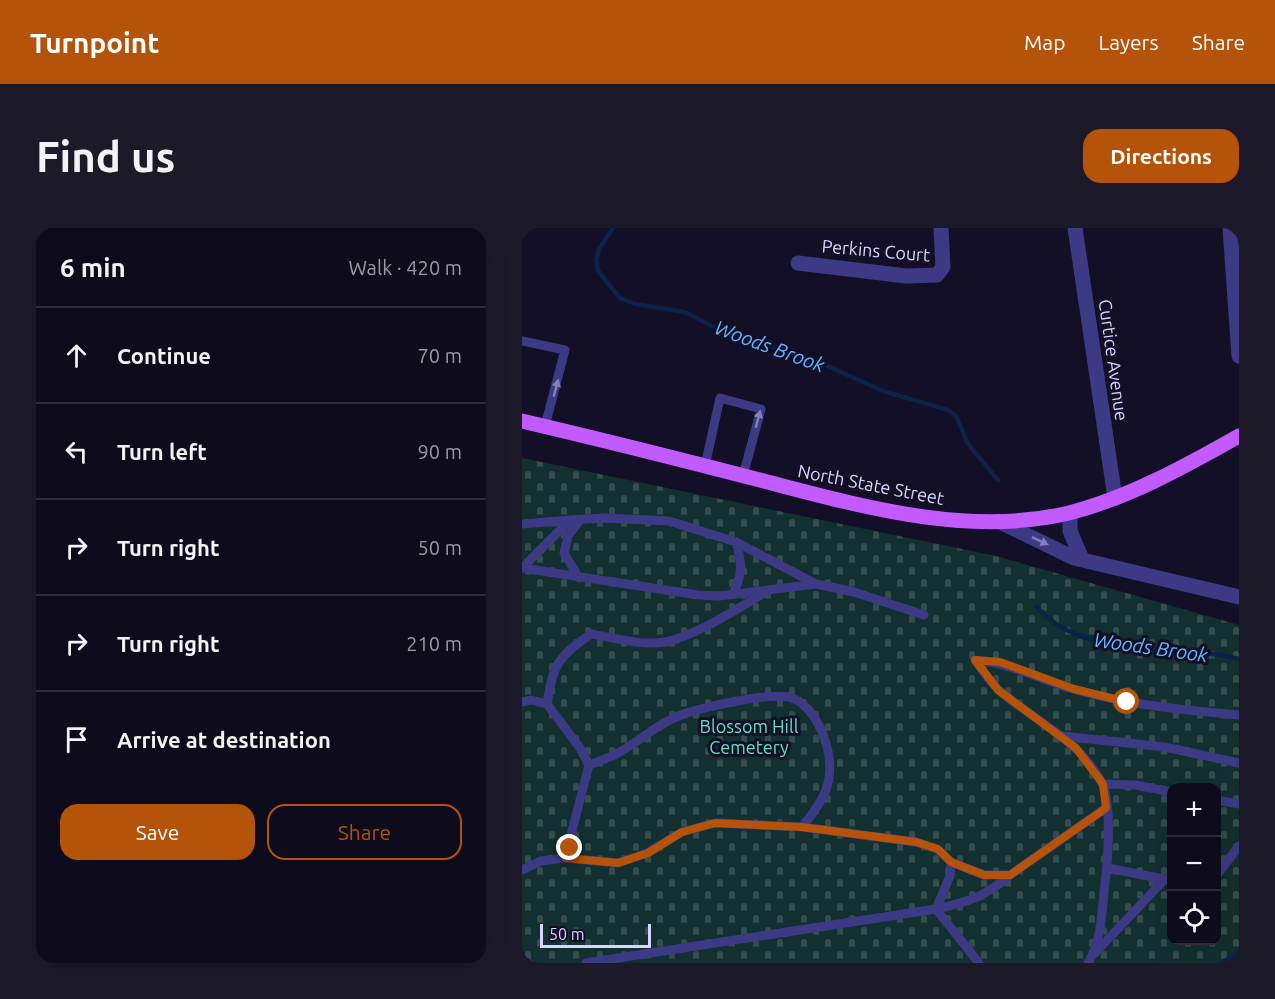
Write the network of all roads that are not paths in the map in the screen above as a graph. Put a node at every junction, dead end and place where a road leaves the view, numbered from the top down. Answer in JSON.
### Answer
{"nodes":[{"id":1,"x":941,"y":228,"type":"edge"},
{"id":2,"x":1075,"y":228,"type":"edge"},
{"id":3,"x":1230,"y":228,"type":"edge"},
{"id":4,"x":798,"y":263,"type":"dead end"},
{"id":5,"x":522,"y":341,"type":"edge"},
{"id":6,"x":1239,"y":356,"type":"edge"},
{"id":7,"x":522,"y":421,"type":"edge"},
{"id":8,"x":545,"y":426,"type":"junction"},
{"id":9,"x":1239,"y":436,"type":"edge"},
{"id":10,"x":705,"y":466,"type":"junction"},
{"id":11,"x":743,"y":476,"type":"junction"},
{"id":12,"x":1114,"y":498,"type":"junction"},
{"id":13,"x":1070,"y":513,"type":"junction"},
{"id":14,"x":575,"y":520,"type":"junction"},
{"id":15,"x":998,"y":521,"type":"junction"},
{"id":16,"x":522,"y":524,"type":"edge"},
{"id":17,"x":736,"y":542,"type":"junction"},
{"id":18,"x":1082,"y":559,"type":"junction"},
{"id":19,"x":522,"y":568,"type":"edge"},
{"id":20,"x":579,"y":578,"type":"junction"},
{"id":21,"x":816,"y":584,"type":"junction"},
{"id":22,"x":769,"y":590,"type":"junction"},
{"id":23,"x":733,"y":594,"type":"junction"},
{"id":24,"x":1239,"y":597,"type":"edge"},
{"id":25,"x":924,"y":615,"type":"dead end"},
{"id":26,"x":522,"y":702,"type":"edge"},
{"id":27,"x":547,"y":704,"type":"junction"},
{"id":28,"x":1239,"y":715,"type":"edge"},
{"id":29,"x":1060,"y":736,"type":"junction"},
{"id":30,"x":1239,"y":763,"type":"edge"},
{"id":31,"x":589,"y":765,"type":"junction"},
{"id":32,"x":1103,"y":784,"type":"junction"},
{"id":33,"x":1167,"y":791,"type":"edge"},
{"id":34,"x":1221,"y":801,"type":"edge"},
{"id":35,"x":1239,"y":804,"type":"edge"},
{"id":36,"x":1106,"y":808,"type":"junction"},
{"id":37,"x":802,"y":827,"type":"junction"},
{"id":38,"x":1239,"y":846,"type":"edge"},
{"id":39,"x":566,"y":858,"type":"junction"},
{"id":40,"x":951,"y":862,"type":"junction"},
{"id":41,"x":1107,"y":868,"type":"junction"},
{"id":42,"x":1221,"y":869,"type":"edge"},
{"id":43,"x":522,"y":870,"type":"edge"},
{"id":44,"x":1010,"y":875,"type":"junction"},
{"id":45,"x":1167,"y":880,"type":"edge"},
{"id":46,"x":1167,"y":881,"type":"edge"},
{"id":47,"x":936,"y":909,"type":"junction"},
{"id":48,"x":522,"y":958,"type":"edge"},
{"id":49,"x":1090,"y":959,"type":"edge"},
{"id":50,"x":528,"y":963,"type":"edge"},
{"id":51,"x":586,"y":963,"type":"edge"},
{"id":52,"x":979,"y":963,"type":"edge"}],
"edges":[{"from":1,"to":4,"type":"street","name":"Perkins Court"},
{"from":2,"to":12,"type":"street","name":"Curtice Avenue"},
{"from":3,"to":6,"type":"street"},
{"from":8,"to":5,"type":"lane","one_way":true},
{"from":7,"to":8,"type":"main road","name":"North State Street"},
{"from":8,"to":10,"type":"main road","name":"North State Street"},
{"from":9,"to":12,"type":"main road","name":"North State Street"},
{"from":10,"to":11,"type":"main road","name":"North State Street"},
{"from":11,"to":10,"type":"lane","one_way":true},
{"from":11,"to":15,"type":"main road","name":"North State Street"},
{"from":12,"to":13,"type":"main road","name":"North State Street"},
{"from":13,"to":15,"type":"main road","name":"North State Street"},
{"from":13,"to":18,"type":"street"},
{"from":14,"to":16,"type":"lane"},
{"from":14,"to":17,"type":"lane"},
{"from":14,"to":19,"type":"lane"},
{"from":14,"to":20,"type":"lane"},
{"from":15,"to":18,"type":"street","one_way":true},
{"from":17,"to":21,"type":"lane"},
{"from":17,"to":23,"type":"lane"},
{"from":18,"to":24,"type":"street"},
{"from":19,"to":20,"type":"lane"},
{"from":20,"to":23,"type":"lane"},
{"from":21,"to":22,"type":"lane"},
{"from":21,"to":25,"type":"lane"},
{"from":22,"to":23,"type":"lane"},
{"from":22,"to":27,"type":"lane"},
{"from":26,"to":27,"type":"lane"},
{"from":27,"to":31,"type":"lane"},
{"from":28,"to":29,"type":"lane"},
{"from":29,"to":30,"type":"lane"},
{"from":29,"to":32,"type":"lane"},
{"from":31,"to":37,"type":"lane"},
{"from":31,"to":39,"type":"lane"},
{"from":32,"to":33,"type":"lane"},
{"from":32,"to":36,"type":"lane"},
{"from":34,"to":35,"type":"lane"},
{"from":36,"to":41,"type":"lane"},
{"from":36,"to":44,"type":"lane"},
{"from":37,"to":39,"type":"lane"},
{"from":37,"to":40,"type":"lane"},
{"from":38,"to":42,"type":"lane"},
{"from":39,"to":43,"type":"lane"},
{"from":40,"to":44,"type":"lane"},
{"from":40,"to":47,"type":"lane"},
{"from":41,"to":45,"type":"lane"},
{"from":41,"to":49,"type":"lane"},
{"from":44,"to":47,"type":"lane"},
{"from":46,"to":49,"type":"lane"},
{"from":47,"to":51,"type":"lane"},
{"from":47,"to":52,"type":"lane"},
{"from":48,"to":50,"type":"lane"}]}
